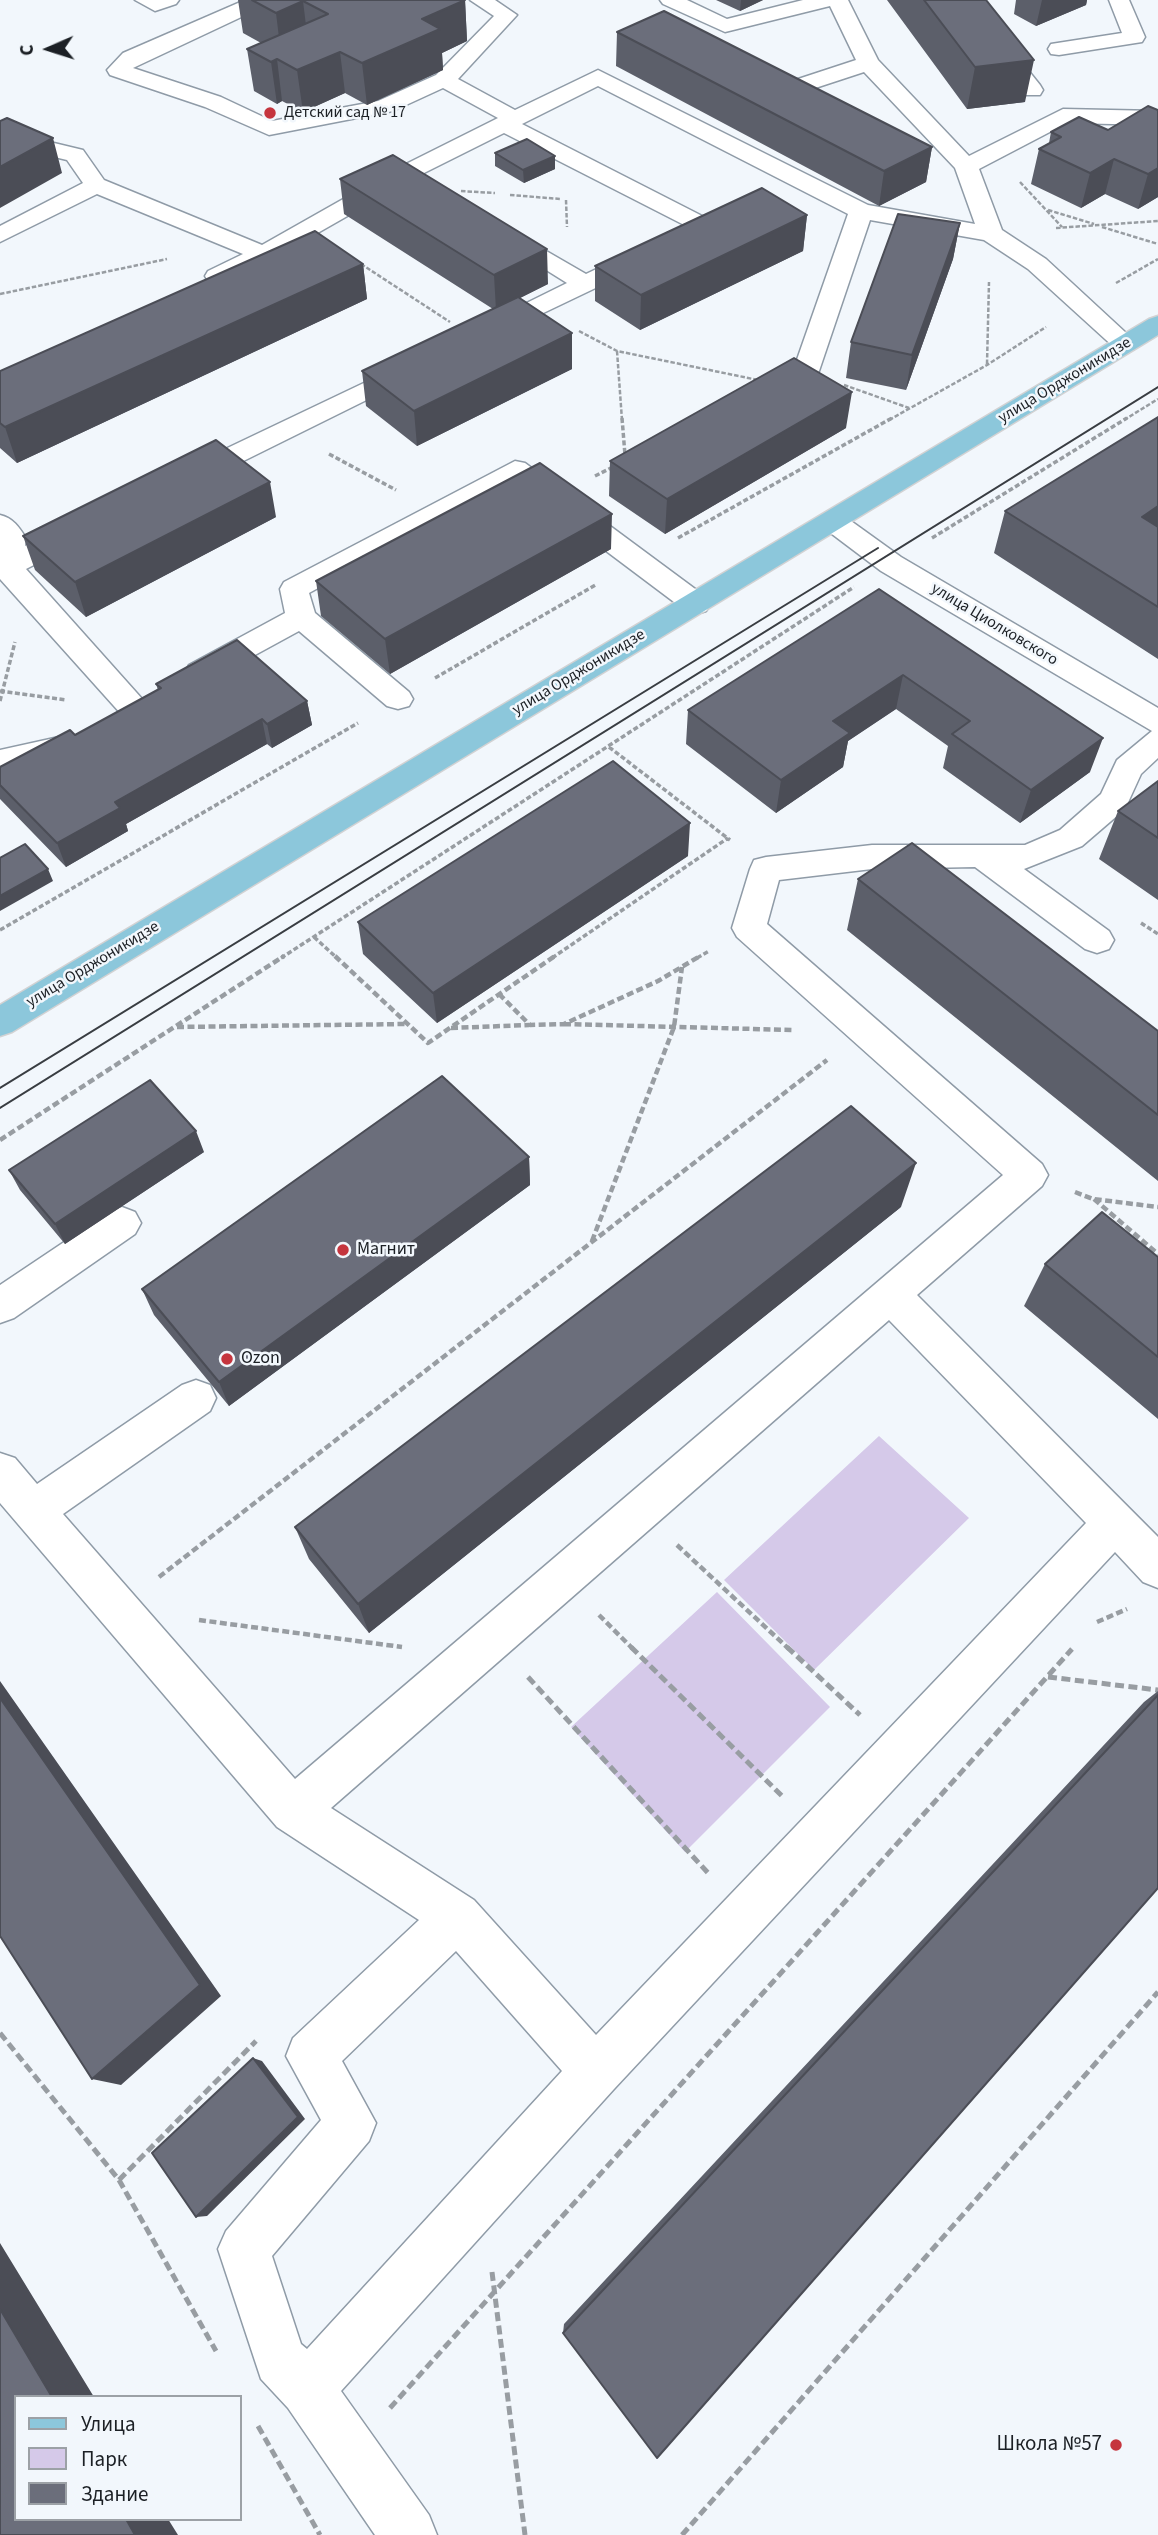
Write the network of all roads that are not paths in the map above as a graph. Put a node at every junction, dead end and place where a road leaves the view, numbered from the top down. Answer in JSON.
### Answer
{"nodes":[{"id":1,"x":145,"y":0,"type":"edge"},
{"id":2,"x":169,"y":0,"type":"edge"},
{"id":3,"x":262,"y":0,"type":"edge"},
{"id":4,"x":480,"y":0,"type":"edge"},
{"id":5,"x":670,"y":0,"type":"edge"},
{"id":6,"x":828,"y":0,"type":"edge"},
{"id":7,"x":838,"y":0,"type":"edge"},
{"id":8,"x":961,"y":0,"type":"edge"},
{"id":9,"x":1119,"y":0,"type":"edge"},
{"id":10,"x":1059,"y":49,"type":"dead end"},
{"id":11,"x":868,"y":63,"type":"junction"},
{"id":12,"x":444,"y":80,"type":"junction"},
{"id":13,"x":800,"y":86,"type":"edge"},
{"id":14,"x":1032,"y":90,"type":"dead end"},
{"id":15,"x":1158,"y":118,"type":"edge"},
{"id":16,"x":510,"y":121,"type":"junction"},
{"id":17,"x":0,"y":136,"type":"edge"},
{"id":18,"x":966,"y":166,"type":"junction"},
{"id":19,"x":406,"y":173,"type":"junction"},
{"id":20,"x":96,"y":185,"type":"junction"},
{"id":21,"x":429,"y":188,"type":"edge"},
{"id":22,"x":861,"y":211,"type":"junction"},
{"id":23,"x":487,"y":223,"type":"edge"},
{"id":24,"x":991,"y":234,"type":"junction"},
{"id":25,"x":0,"y":235,"type":"edge"},
{"id":26,"x":263,"y":254,"type":"junction"},
{"id":27,"x":576,"y":279,"type":"junction"},
{"id":28,"x":200,"y":284,"type":"edge"},
{"id":29,"x":1158,"y":324,"type":"edge"},
{"id":30,"x":468,"y":341,"type":"edge"},
{"id":31,"x":1125,"y":344,"type":"junction"},
{"id":32,"x":427,"y":361,"type":"edge"},
{"id":33,"x":806,"y":371,"type":"edge"},
{"id":34,"x":164,"y":489,"type":"edge"},
{"id":35,"x":104,"y":519,"type":"edge"},
{"id":36,"x":834,"y":522,"type":"junction"},
{"id":37,"x":0,"y":524,"type":"edge"},
{"id":38,"x":4,"y":568,"type":"edge"},
{"id":39,"x":696,"y":604,"type":"junction"},
{"id":40,"x":300,"y":617,"type":"junction"},
{"id":41,"x":398,"y":699,"type":"road end"},
{"id":42,"x":134,"y":708,"type":"junction"},
{"id":43,"x":1158,"y":722,"type":"edge"},
{"id":44,"x":1158,"y":740,"type":"edge"},
{"id":45,"x":0,"y":761,"type":"edge"},
{"id":46,"x":982,"y":855,"type":"junction"},
{"id":47,"x":1097,"y":940,"type":"dead end"},
{"id":48,"x":0,"y":1022,"type":"edge"},
{"id":49,"x":122,"y":1223,"type":"dead end"},
{"id":50,"x":890,"y":1294,"type":"junction"},
{"id":51,"x":0,"y":1306,"type":"edge"},
{"id":52,"x":196,"y":1398,"type":"dead end"},
{"id":53,"x":0,"y":1472,"type":"edge"},
{"id":54,"x":33,"y":1511,"type":"junction"},
{"id":55,"x":1114,"y":1523,"type":"junction"},
{"id":56,"x":1158,"y":1567,"type":"edge"},
{"id":57,"x":293,"y":1811,"type":"junction"},
{"id":58,"x":457,"y":1917,"type":"junction"},
{"id":59,"x":596,"y":2071,"type":"junction"},
{"id":60,"x":307,"y":2389,"type":"junction"},
{"id":61,"x":409,"y":2535,"type":"edge"}],
"edges":[{"from":1,"to":2,"type":"street"},
{"from":3,"to":12,"type":"street"},
{"from":4,"to":12,"type":"street"},
{"from":5,"to":6,"type":"street"},
{"from":7,"to":11,"type":"street"},
{"from":8,"to":14,"type":"street"},
{"from":9,"to":10,"type":"street"},
{"from":11,"to":13,"type":"street"},
{"from":11,"to":18,"type":"street"},
{"from":12,"to":16,"type":"street"},
{"from":15,"to":18,"type":"street"},
{"from":16,"to":19,"type":"street"},
{"from":16,"to":22,"type":"street"},
{"from":16,"to":27,"type":"street"},
{"from":17,"to":20,"type":"street"},
{"from":18,"to":24,"type":"street"},
{"from":19,"to":21,"type":"street"},
{"from":19,"to":26,"type":"street"},
{"from":20,"to":25,"type":"street"},
{"from":20,"to":26,"type":"street"},
{"from":22,"to":24,"type":"street"},
{"from":22,"to":33,"type":"street"},
{"from":23,"to":27,"type":"street"},
{"from":24,"to":31,"type":"street"},
{"from":26,"to":28,"type":"street"},
{"from":27,"to":30,"type":"street"},
{"from":29,"to":31,"type":"main road","name":"улица Орджоникидзе"},
{"from":31,"to":36,"type":"main road","name":"улица Орджоникидзе"},
{"from":32,"to":34,"type":"street"},
{"from":35,"to":38,"type":"street"},
{"from":36,"to":39,"type":"main road","name":"улица Орджоникидзе"},
{"from":36,"to":43,"type":"street","name":"улица Циолковского"},
{"from":37,"to":38,"type":"street"},
{"from":38,"to":42,"type":"street"},
{"from":39,"to":40,"type":"street"},
{"from":39,"to":48,"type":"main road","name":"улица Орджоникидзе"},
{"from":40,"to":41,"type":"street"},
{"from":40,"to":42,"type":"street"},
{"from":42,"to":45,"type":"street"},
{"from":44,"to":46,"type":"street"},
{"from":46,"to":47,"type":"street"},
{"from":46,"to":50,"type":"street"},
{"from":49,"to":51,"type":"street"},
{"from":50,"to":55,"type":"street"},
{"from":50,"to":57,"type":"street"},
{"from":52,"to":54,"type":"street"},
{"from":53,"to":54,"type":"street"},
{"from":54,"to":57,"type":"street"},
{"from":55,"to":56,"type":"street"},
{"from":55,"to":59,"type":"street"},
{"from":57,"to":58,"type":"street"},
{"from":58,"to":59,"type":"street"},
{"from":58,"to":60,"type":"street"},
{"from":59,"to":60,"type":"street"},
{"from":60,"to":61,"type":"street"}]}
